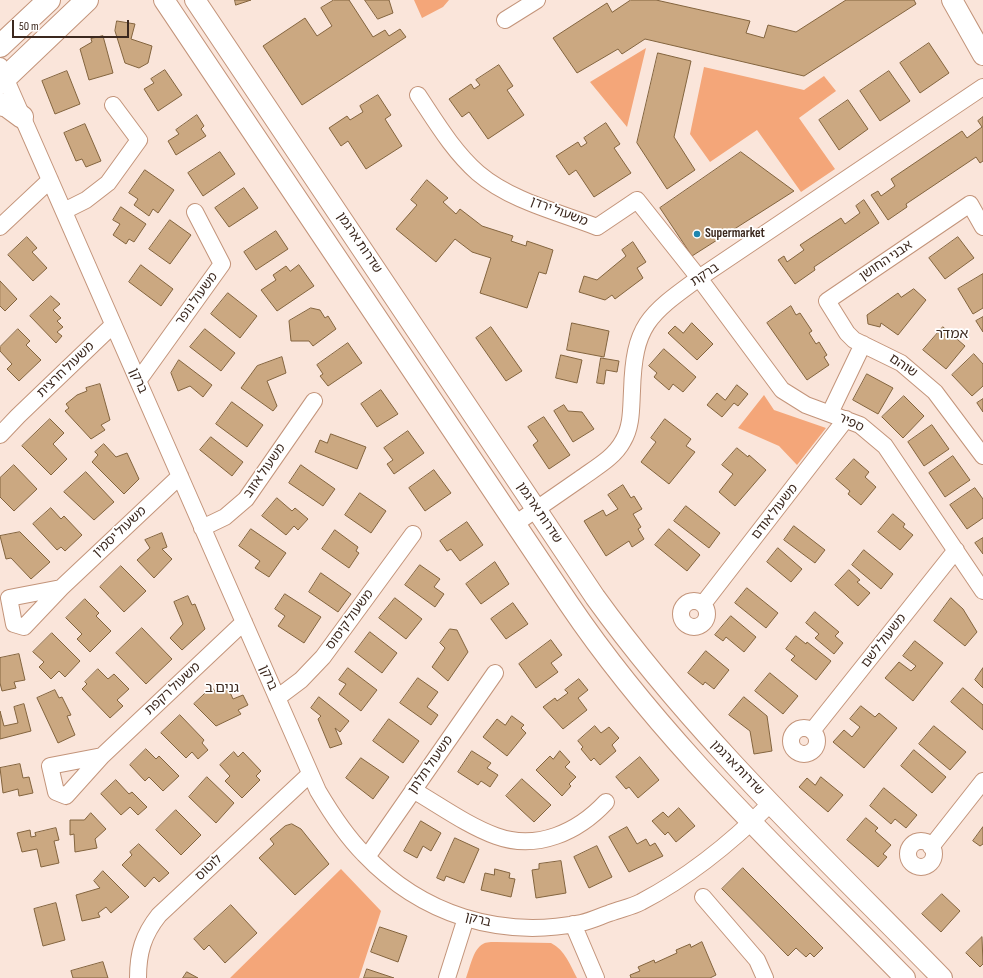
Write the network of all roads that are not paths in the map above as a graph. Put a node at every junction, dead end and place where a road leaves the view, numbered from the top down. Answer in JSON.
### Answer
{"nodes":[{"id":1,"x":48,"y":0,"type":"edge"},
{"id":2,"x":87,"y":0,"type":"edge"},
{"id":3,"x":164,"y":0,"type":"edge"},
{"id":4,"x":195,"y":0,"type":"edge"},
{"id":5,"x":537,"y":0,"type":"edge"},
{"id":6,"x":952,"y":0,"type":"edge"},
{"id":7,"x":505,"y":20,"type":"dead end"},
{"id":8,"x":0,"y":46,"type":"edge"},
{"id":9,"x":983,"y":56,"type":"edge"},
{"id":10,"x":2,"y":76,"type":"edge"},
{"id":11,"x":983,"y":87,"type":"edge"},
{"id":12,"x":418,"y":95,"type":"dead end"},
{"id":13,"x":0,"y":104,"type":"edge"},
{"id":14,"x":113,"y":105,"type":"dead end"},
{"id":15,"x":22,"y":117,"type":"junction"},
{"id":16,"x":50,"y":180,"type":"junction"},
{"id":17,"x":64,"y":211,"type":"junction"},
{"id":18,"x":195,"y":212,"type":"dead end"},
{"id":19,"x":0,"y":227,"type":"edge"},
{"id":20,"x":983,"y":227,"type":"edge"},
{"id":21,"x":700,"y":278,"type":"junction"},
{"id":22,"x":113,"y":325,"type":"junction"},
{"id":23,"x":863,"y":344,"type":"junction"},
{"id":24,"x":138,"y":381,"type":"junction"},
{"id":25,"x":314,"y":401,"type":"dead end"},
{"id":26,"x":830,"y":413,"type":"junction"},
{"id":27,"x":18,"y":416,"type":"junction"},
{"id":28,"x":0,"y":419,"type":"edge"},
{"id":29,"x":846,"y":419,"type":"junction"},
{"id":30,"x":0,"y":435,"type":"edge"},
{"id":31,"x":983,"y":456,"type":"edge"},
{"id":32,"x":180,"y":476,"type":"junction"},
{"id":33,"x":537,"y":509,"type":"junction"},
{"id":34,"x":515,"y":524,"type":"junction"},
{"id":35,"x":202,"y":528,"type":"junction"},
{"id":36,"x":413,"y":534,"type":"dead end"},
{"id":37,"x":956,"y":550,"type":"junction"},
{"id":38,"x":61,"y":588,"type":"dead end"},
{"id":39,"x":983,"y":590,"type":"edge"},
{"id":40,"x":703,"y":604,"type":"dead end"},
{"id":41,"x":244,"y":622,"type":"junction"},
{"id":42,"x":495,"y":673,"type":"dead end"},
{"id":43,"x":277,"y":698,"type":"junction"},
{"id":44,"x":812,"y":732,"type":"dead end"},
{"id":45,"x":102,"y":756,"type":"dead end"},
{"id":46,"x":310,"y":774,"type":"junction"},
{"id":47,"x":983,"y":780,"type":"edge"},
{"id":48,"x":413,"y":790,"type":"junction"},
{"id":49,"x":606,"y":802,"type":"dead end"},
{"id":50,"x":771,"y":803,"type":"junction"},
{"id":51,"x":752,"y":821,"type":"junction"},
{"id":52,"x":931,"y":847,"type":"dead end"},
{"id":53,"x":367,"y":857,"type":"junction"},
{"id":54,"x":703,"y":897,"type":"dead end"},
{"id":55,"x":466,"y":918,"type":"junction"},
{"id":56,"x":573,"y":924,"type":"junction"},
{"id":57,"x":138,"y":978,"type":"edge"},
{"id":58,"x":447,"y":978,"type":"edge"},
{"id":59,"x":596,"y":978,"type":"edge"},
{"id":60,"x":765,"y":978,"type":"edge"},
{"id":61,"x":905,"y":978,"type":"edge"},
{"id":62,"x":942,"y":978,"type":"edge"}],
"edges":[{"from":1,"to":8,"type":"main road"},
{"from":2,"to":10,"type":"main road"},
{"from":3,"to":34,"type":"street","name":"שדרות ארגמן"},
{"from":4,"to":33,"type":"street","name":"שדרות ארגמן"},
{"from":5,"to":7,"type":"street"},
{"from":6,"to":9,"type":"street"},
{"from":10,"to":15,"type":"street","name":"ברקן"},
{"from":11,"to":21,"type":"street","name":"ברקת"},
{"from":12,"to":21,"type":"street","name":"משעול ירדן"},
{"from":13,"to":15,"type":"main road"},
{"from":14,"to":17,"type":"street"},
{"from":15,"to":16,"type":"street","name":"ברקן"},
{"from":16,"to":17,"type":"street","name":"ברקן"},
{"from":16,"to":19,"type":"street"},
{"from":17,"to":22,"type":"street","name":"ברקן"},
{"from":18,"to":24,"type":"street","name":"משעול נופר"},
{"from":20,"to":23,"type":"street","name":"אבני החושן"},
{"from":21,"to":26,"type":"street","name":"ספיר"},
{"from":21,"to":33,"type":"street","name":"ברקת"},
{"from":22,"to":24,"type":"street","name":"ברקן"},
{"from":22,"to":27,"type":"street","name":"משעול חרצית"},
{"from":23,"to":26,"type":"street"},
{"from":23,"to":31,"type":"street","name":"שוהם"},
{"from":24,"to":32,"type":"street","name":"ברקן"},
{"from":25,"to":35,"type":"street","name":"משעול אזוב"},
{"from":26,"to":29,"type":"street","name":"ספיר"},
{"from":27,"to":28,"type":"street"},
{"from":27,"to":30,"type":"street","name":"משעול חרצית"},
{"from":29,"to":37,"type":"street","name":"ספיר"},
{"from":29,"to":40,"type":"street","name":"משעול אודם"},
{"from":32,"to":35,"type":"street","name":"ברקן"},
{"from":32,"to":38,"type":"street","name":"משעול יסמין"},
{"from":33,"to":34,"type":"street","name":"ברקת"},
{"from":33,"to":50,"type":"street","name":"שדרות ארגמן"},
{"from":34,"to":51,"type":"street","name":"שדרות ארגמן"},
{"from":35,"to":41,"type":"street","name":"ברקן"},
{"from":36,"to":43,"type":"street","name":"משעול קיסוס"},
{"from":37,"to":39,"type":"street","name":"ספיר"},
{"from":37,"to":44,"type":"street","name":"משעול לשם"},
{"from":41,"to":43,"type":"street","name":"ברקן"},
{"from":41,"to":45,"type":"street","name":"משעול רקפת"},
{"from":42,"to":48,"type":"street","name":"משעול תלתן"},
{"from":43,"to":46,"type":"street","name":"ברקן"},
{"from":46,"to":53,"type":"street","name":"ברקן"},
{"from":46,"to":57,"type":"street","name":"לוטוס"},
{"from":47,"to":52,"type":"street"},
{"from":48,"to":49,"type":"street"},
{"from":48,"to":53,"type":"street","name":"משעול תלתן"},
{"from":50,"to":51,"type":"street","name":"ברקן"},
{"from":50,"to":62,"type":"street","name":"שדרות ארגמן"},
{"from":51,"to":56,"type":"street","name":"ברקן"},
{"from":51,"to":61,"type":"street","name":"שדרות ארגמן"},
{"from":53,"to":55,"type":"street","name":"ברקן"},
{"from":54,"to":60,"type":"street"},
{"from":55,"to":56,"type":"street","name":"ברקן"},
{"from":55,"to":58,"type":"street"},
{"from":56,"to":59,"type":"street"}]}
